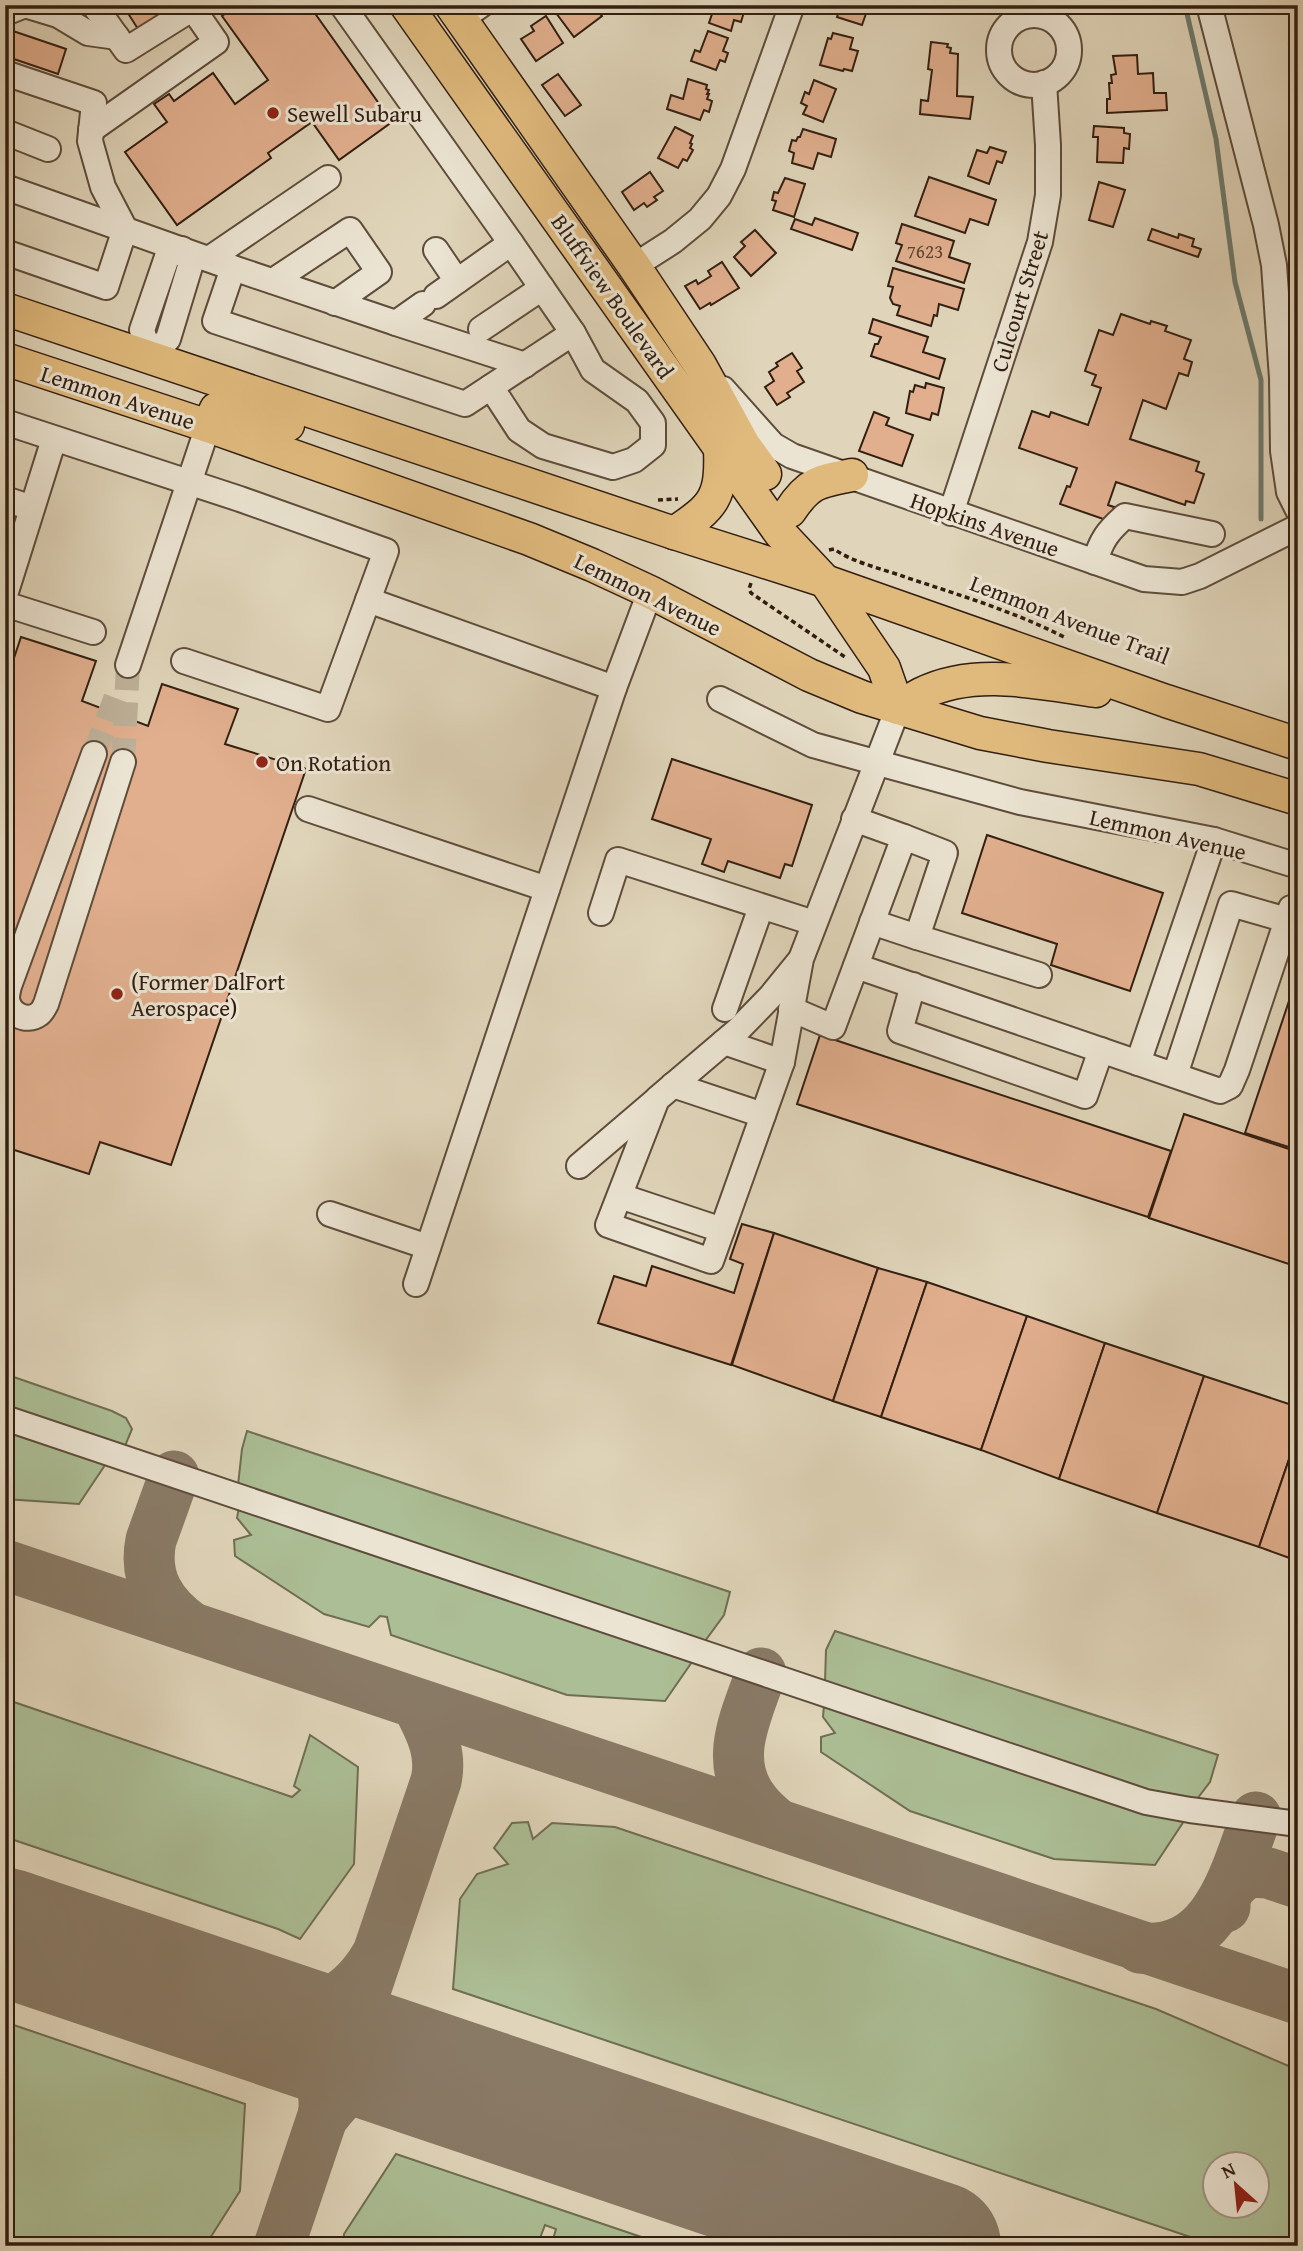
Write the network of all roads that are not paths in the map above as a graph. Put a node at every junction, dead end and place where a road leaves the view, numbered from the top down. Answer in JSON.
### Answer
{"nodes":[{"id":1,"x":94,"y":5,"type":"edge"},
{"id":2,"x":342,"y":5,"type":"edge"},
{"id":3,"x":406,"y":5,"type":"edge"},
{"id":4,"x":792,"y":5,"type":"edge"},
{"id":5,"x":1209,"y":5,"type":"edge"},
{"id":6,"x":196,"y":7,"type":"edge"},
{"id":7,"x":464,"y":10,"type":"edge"},
{"id":8,"x":5,"y":13,"type":"edge"},
{"id":9,"x":117,"y":37,"type":"junction"},
{"id":10,"x":432,"y":40,"type":"junction"},
{"id":11,"x":5,"y":73,"type":"edge"},
{"id":12,"x":1044,"y":83,"type":"dead end"},
{"id":13,"x":92,"y":130,"type":"junction"},
{"id":14,"x":5,"y":132,"type":"edge"},
{"id":15,"x":48,"y":149,"type":"dead end"},
{"id":16,"x":328,"y":178,"type":"dead end"},
{"id":17,"x":5,"y":187,"type":"edge"},
{"id":18,"x":125,"y":229,"type":"junction"},
{"id":19,"x":511,"y":243,"type":"junction"},
{"id":20,"x":182,"y":249,"type":"junction"},
{"id":21,"x":436,"y":250,"type":"dead end"},
{"id":22,"x":5,"y":252,"type":"edge"},
{"id":23,"x":209,"y":259,"type":"junction"},
{"id":24,"x":634,"y":266,"type":"junction"},
{"id":25,"x":233,"y":268,"type":"junction"},
{"id":26,"x":273,"y":281,"type":"junction"},
{"id":27,"x":457,"y":281,"type":"junction"},
{"id":28,"x":606,"y":286,"type":"junction"},
{"id":29,"x":542,"y":288,"type":"junction"},
{"id":30,"x":335,"y":303,"type":"junction"},
{"id":31,"x":5,"y":309,"type":"edge"},
{"id":32,"x":396,"y":323,"type":"junction"},
{"id":33,"x":481,"y":329,"type":"dead end"},
{"id":34,"x":573,"y":333,"type":"junction"},
{"id":35,"x":150,"y":357,"type":"junction"},
{"id":36,"x":5,"y":359,"type":"edge"},
{"id":37,"x":525,"y":365,"type":"junction"},
{"id":38,"x":700,"y":365,"type":"junction"},
{"id":39,"x":1290,"y":374,"type":"edge"},
{"id":40,"x":491,"y":387,"type":"junction"},
{"id":41,"x":136,"y":403,"type":"junction"},
{"id":42,"x":5,"y":422,"type":"edge"},
{"id":43,"x":208,"y":426,"type":"junction"},
{"id":44,"x":378,"y":433,"type":"junction"},
{"id":45,"x":54,"y":439,"type":"junction"},
{"id":46,"x":720,"y":448,"type":"junction"},
{"id":47,"x":852,"y":475,"type":"junction"},
{"id":48,"x":190,"y":482,"type":"junction"},
{"id":49,"x":5,"y":499,"type":"edge"},
{"id":50,"x":33,"y":508,"type":"junction"},
{"id":51,"x":1298,"y":510,"type":"edge"},
{"id":52,"x":790,"y":511,"type":"junction"},
{"id":53,"x":951,"y":513,"type":"junction"},
{"id":54,"x":1298,"y":527,"type":"edge"},
{"id":55,"x":674,"y":533,"type":"junction"},
{"id":56,"x":1212,"y":534,"type":"dead end"},
{"id":57,"x":11,"y":558,"type":"edge"},
{"id":58,"x":1096,"y":562,"type":"junction"},
{"id":59,"x":825,"y":581,"type":"junction"},
{"id":60,"x":650,"y":592,"type":"junction"},
{"id":61,"x":5,"y":595,"type":"edge"},
{"id":62,"x":368,"y":600,"type":"junction"},
{"id":63,"x":5,"y":604,"type":"edge"},
{"id":64,"x":93,"y":632,"type":"dead end"},
{"id":65,"x":184,"y":661,"type":"dead end"},
{"id":66,"x":128,"y":665,"type":"tunnel mouth"},
{"id":67,"x":614,"y":688,"type":"junction"},
{"id":68,"x":720,"y":699,"type":"dead end"},
{"id":69,"x":1166,"y":701,"type":"junction"},
{"id":70,"x":898,"y":708,"type":"junction"},
{"id":71,"x":1298,"y":744,"type":"edge"},
{"id":72,"x":876,"y":762,"type":"junction"},
{"id":73,"x":120,"y":771,"type":"joint"},
{"id":74,"x":1298,"y":799,"type":"edge"},
{"id":75,"x":308,"y":809,"type":"dead end"},
{"id":76,"x":854,"y":819,"type":"junction"},
{"id":77,"x":904,"y":837,"type":"junction"},
{"id":78,"x":1214,"y":840,"type":"junction"},
{"id":79,"x":1298,"y":866,"type":"edge"},
{"id":80,"x":547,"y":889,"type":"junction"},
{"id":81,"x":1196,"y":894,"type":"junction"},
{"id":82,"x":1231,"y":904,"type":"junction"},
{"id":83,"x":761,"y":906,"type":"junction"},
{"id":84,"x":601,"y":912,"type":"dead end"},
{"id":85,"x":872,"y":922,"type":"junction"},
{"id":86,"x":814,"y":923,"type":"junction"},
{"id":87,"x":917,"y":937,"type":"junction"},
{"id":88,"x":801,"y":958,"type":"junction"},
{"id":89,"x":856,"y":966,"type":"junction"},
{"id":90,"x":1039,"y":975,"type":"dead end"},
{"id":91,"x":913,"y":985,"type":"junction"},
{"id":92,"x":725,"y":1009,"type":"dead end"},
{"id":93,"x":791,"y":1009,"type":"junction"},
{"id":94,"x":724,"y":1042,"type":"junction"},
{"id":95,"x":1101,"y":1050,"type":"junction"},
{"id":96,"x":782,"y":1062,"type":"junction"},
{"id":97,"x":1138,"y":1063,"type":"junction"},
{"id":98,"x":1175,"y":1076,"type":"junction"},
{"id":99,"x":665,"y":1092,"type":"junction"},
{"id":100,"x":763,"y":1115,"type":"junction"},
{"id":101,"x":579,"y":1166,"type":"dead end"},
{"id":102,"x":330,"y":1214,"type":"dead end"},
{"id":103,"x":428,"y":1247,"type":"junction"},
{"id":104,"x":416,"y":1284,"type":"dead end"},
{"id":105,"x":5,"y":1418,"type":"edge"},
{"id":106,"x":1298,"y":1824,"type":"edge"}],
"edges":[{"from":1,"to":9,"type":"street"},
{"from":2,"to":19,"type":"street"},
{"from":3,"to":10,"type":"main road","name":"Bluffview Boulevard"},
{"from":4,"to":24,"type":"street"},
{"from":5,"to":39,"type":"street"},
{"from":6,"to":9,"type":"street"},
{"from":6,"to":13,"type":"street"},
{"from":7,"to":10,"type":"main road"},
{"from":7,"to":24,"type":"main road","name":"Bluffview Boulevard"},
{"from":8,"to":9,"type":"street"},
{"from":10,"to":28,"type":"main road","name":"Bluffview Boulevard"},
{"from":11,"to":13,"type":"street"},
{"from":12,"to":53,"type":"street","name":"Culcourt Street"},
{"from":13,"to":18,"type":"street"},
{"from":14,"to":15,"type":"street"},
{"from":16,"to":23,"type":"street"},
{"from":17,"to":18,"type":"street"},
{"from":18,"to":20,"type":"street"},
{"from":18,"to":22,"type":"street"},
{"from":19,"to":27,"type":"street"},
{"from":19,"to":29,"type":"street"},
{"from":20,"to":23,"type":"street"},
{"from":20,"to":35,"type":"street"},
{"from":21,"to":27,"type":"street"},
{"from":23,"to":25,"type":"street"},
{"from":24,"to":28,"type":"main road"},
{"from":24,"to":38,"type":"main road","name":"Bluffview Boulevard"},
{"from":25,"to":26,"type":"street"},
{"from":25,"to":40,"type":"street"},
{"from":26,"to":30,"type":"street"},
{"from":26,"to":30,"type":"street"},
{"from":27,"to":32,"type":"street"},
{"from":28,"to":46,"type":"main road","name":"Bluffview Boulevard"},
{"from":29,"to":33,"type":"street"},
{"from":29,"to":34,"type":"street"},
{"from":30,"to":32,"type":"street"},
{"from":31,"to":35,"type":"main road","name":"Lemmon Avenue"},
{"from":32,"to":37,"type":"street"},
{"from":34,"to":37,"type":"street"},
{"from":34,"to":40,"type":"street"},
{"from":35,"to":41,"type":"main road"},
{"from":35,"to":44,"type":"main road","name":"Lemmon Avenue"},
{"from":36,"to":41,"type":"main road","name":"Lemmon Avenue"},
{"from":37,"to":40,"type":"street"},
{"from":38,"to":47,"type":"street","name":"Hopkins Avenue"},
{"from":38,"to":52,"type":"main road","name":"Bluffview Boulevard"},
{"from":39,"to":51,"type":"street"},
{"from":41,"to":43,"type":"main road","name":"Lemmon Avenue"},
{"from":42,"to":45,"type":"street"},
{"from":43,"to":44,"type":"main road"},
{"from":43,"to":48,"type":"street"},
{"from":43,"to":60,"type":"main road","name":"Lemmon Avenue"},
{"from":44,"to":55,"type":"main road","name":"Lemmon Avenue"},
{"from":45,"to":48,"type":"street"},
{"from":45,"to":50,"type":"street"},
{"from":46,"to":55,"type":"main road"},
{"from":46,"to":59,"type":"main road","name":"Bluffview Boulevard"},
{"from":47,"to":52,"type":"main road"},
{"from":47,"to":53,"type":"street","name":"Hopkins Avenue"},
{"from":48,"to":62,"type":"street"},
{"from":48,"to":66,"type":"street"},
{"from":49,"to":50,"type":"street"},
{"from":50,"to":57,"type":"street"},
{"from":52,"to":59,"type":"main road","name":"Bluffview Boulevard"},
{"from":53,"to":58,"type":"street","name":"Hopkins Avenue"},
{"from":54,"to":58,"type":"street","name":"Hopkins Avenue"},
{"from":55,"to":59,"type":"main road","name":"Lemmon Avenue"},
{"from":56,"to":58,"type":"street"},
{"from":57,"to":61,"type":"street"},
{"from":59,"to":69,"type":"main road","name":"Lemmon Avenue"},
{"from":59,"to":70,"type":"main road","name":"Bluffview Boulevard"},
{"from":60,"to":67,"type":"street"},
{"from":60,"to":70,"type":"main road","name":"Lemmon Avenue"},
{"from":62,"to":65,"type":"street"},
{"from":62,"to":67,"type":"street"},
{"from":63,"to":64,"type":"street"},
{"from":67,"to":80,"type":"street"},
{"from":68,"to":72,"type":"street","name":"Lemmon Avenue"},
{"from":69,"to":70,"type":"main road"},
{"from":69,"to":71,"type":"main road","name":"Lemmon Avenue"},
{"from":70,"to":72,"type":"street"},
{"from":70,"to":74,"type":"main road","name":"Lemmon Avenue"},
{"from":72,"to":76,"type":"street"},
{"from":72,"to":78,"type":"street","name":"Lemmon Avenue"},
{"from":73,"to":73,"type":"street"},
{"from":75,"to":80,"type":"street"},
{"from":76,"to":77,"type":"street"},
{"from":76,"to":86,"type":"street"},
{"from":77,"to":85,"type":"street"},
{"from":77,"to":87,"type":"street"},
{"from":78,"to":79,"type":"street","name":"Lemmon Avenue"},
{"from":78,"to":81,"type":"street"},
{"from":80,"to":103,"type":"street"},
{"from":81,"to":82,"type":"street"},
{"from":81,"to":97,"type":"street"},
{"from":82,"to":98,"type":"street"},
{"from":82,"to":98,"type":"street"},
{"from":83,"to":84,"type":"street"},
{"from":83,"to":86,"type":"street"},
{"from":83,"to":92,"type":"street"},
{"from":85,"to":87,"type":"street"},
{"from":85,"to":89,"type":"street"},
{"from":86,"to":88,"type":"street"},
{"from":87,"to":90,"type":"street"},
{"from":88,"to":93,"type":"street"},
{"from":88,"to":94,"type":"street"},
{"from":89,"to":91,"type":"street"},
{"from":89,"to":93,"type":"street"},
{"from":91,"to":95,"type":"street"},
{"from":91,"to":95,"type":"street"},
{"from":93,"to":96,"type":"street"},
{"from":94,"to":96,"type":"street"},
{"from":94,"to":99,"type":"street"},
{"from":95,"to":97,"type":"street"},
{"from":96,"to":100,"type":"street"},
{"from":97,"to":98,"type":"street"},
{"from":99,"to":100,"type":"street"},
{"from":99,"to":100,"type":"street"},
{"from":99,"to":101,"type":"street"},
{"from":102,"to":103,"type":"street"},
{"from":103,"to":104,"type":"street"},
{"from":105,"to":106,"type":"street"}]}
